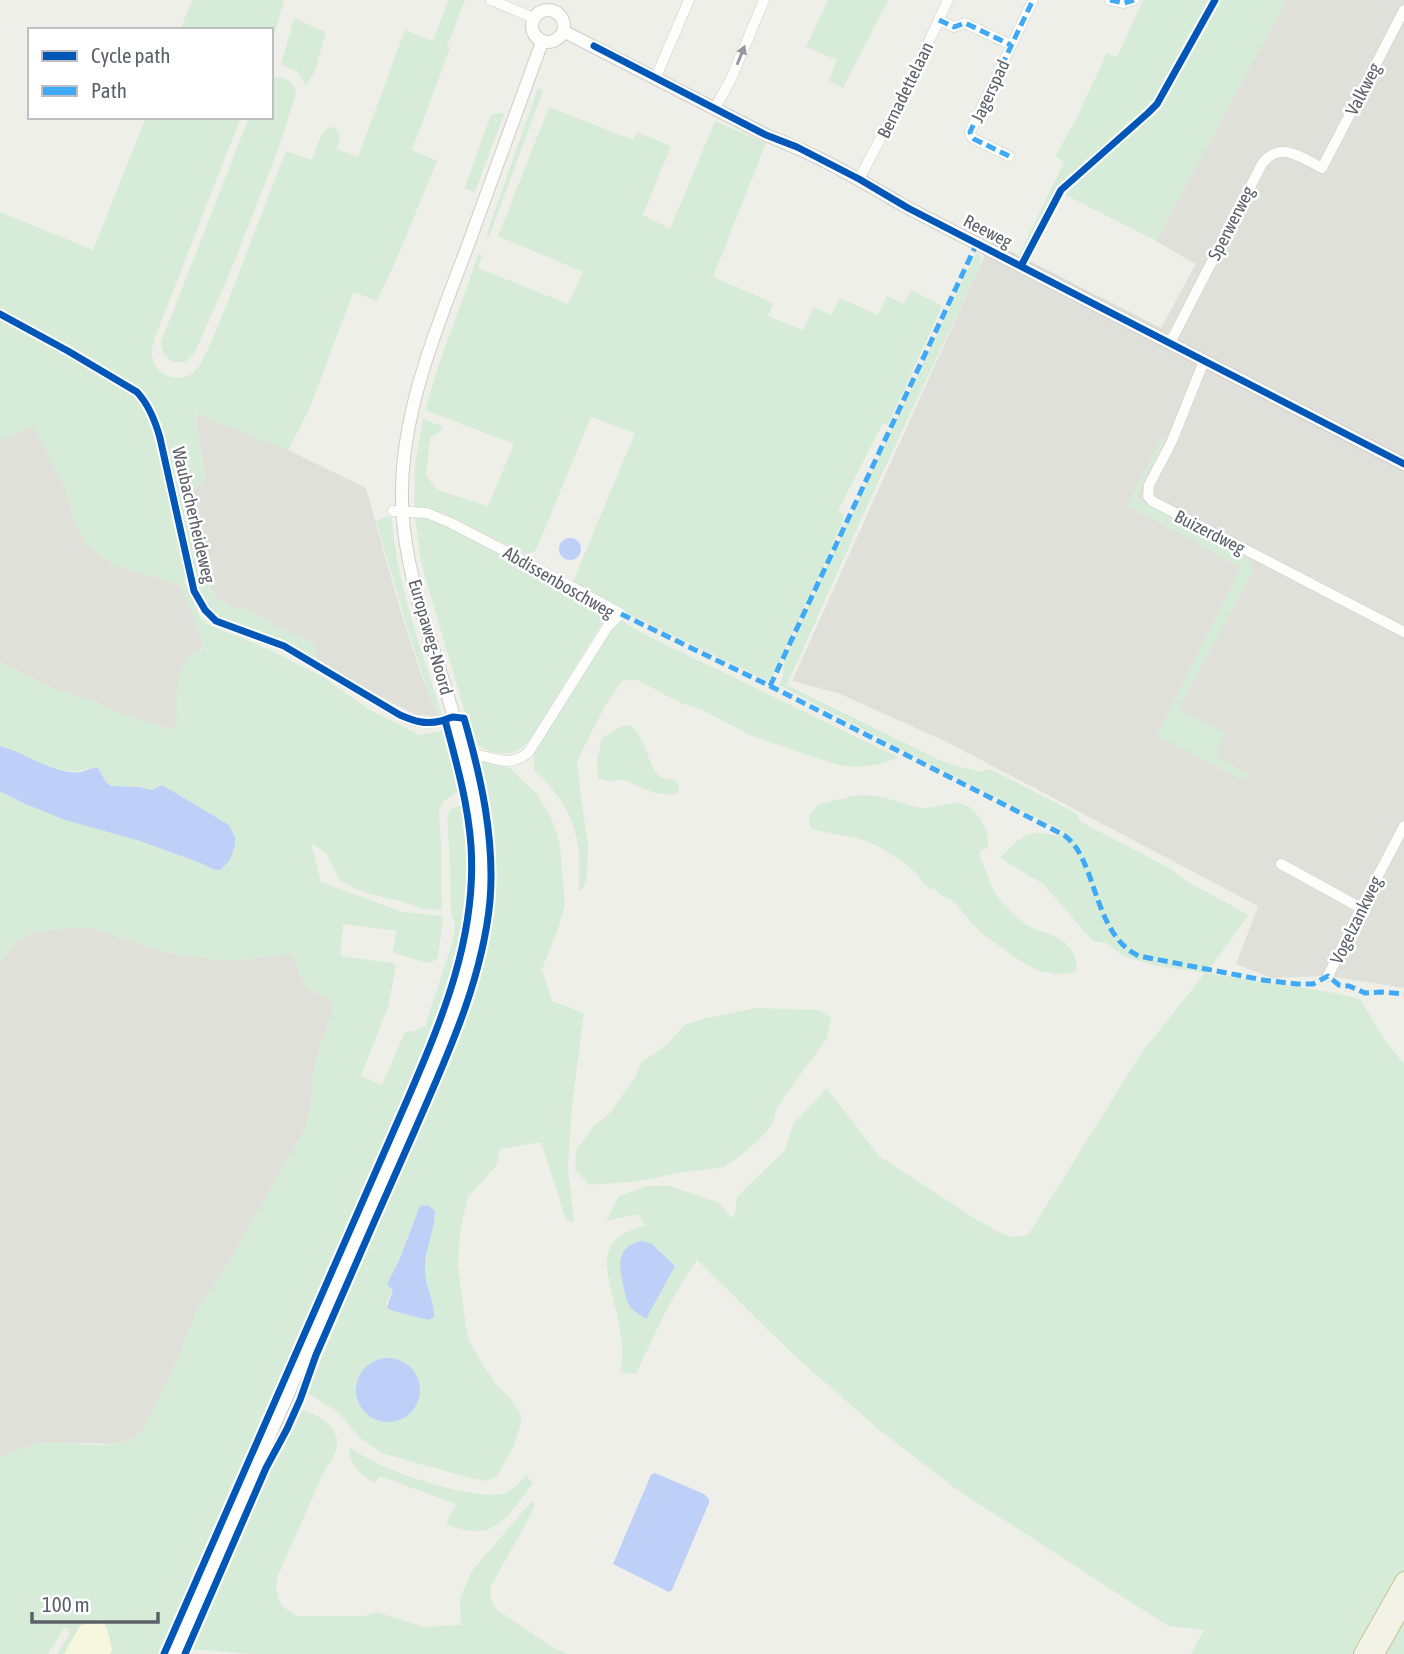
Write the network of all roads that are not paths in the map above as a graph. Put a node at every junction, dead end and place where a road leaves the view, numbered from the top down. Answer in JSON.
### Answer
{"nodes":[{"id":1,"x":491,"y":0,"type":"edge"},
{"id":2,"x":689,"y":0,"type":"edge"},
{"id":3,"x":764,"y":0,"type":"edge"},
{"id":4,"x":948,"y":0,"type":"edge"},
{"id":5,"x":1033,"y":0,"type":"edge"},
{"id":6,"x":1110,"y":0,"type":"edge"},
{"id":7,"x":1134,"y":0,"type":"edge"},
{"id":8,"x":556,"y":6,"type":"edge"},
{"id":9,"x":1404,"y":10,"type":"edge"},
{"id":10,"x":534,"y":18,"type":"junction"},
{"id":11,"x":939,"y":20,"type":"junction"},
{"id":12,"x":564,"y":32,"type":"junction"},
{"id":13,"x":542,"y":42,"type":"junction"},
{"id":14,"x":1011,"y":45,"type":"junction"},
{"id":15,"x":656,"y":77,"type":"junction"},
{"id":16,"x":715,"y":108,"type":"junction"},
{"id":17,"x":1009,"y":156,"type":"dead end"},
{"id":18,"x":1322,"y":169,"type":"joint"},
{"id":19,"x":859,"y":179,"type":"junction"},
{"id":20,"x":0,"y":314,"type":"edge"},
{"id":21,"x":1170,"y":343,"type":"junction"},
{"id":22,"x":1204,"y":361,"type":"junction"},
{"id":23,"x":1404,"y":464,"type":"edge"},
{"id":24,"x":398,"y":512,"type":"junction"},
{"id":25,"x":1404,"y":632,"type":"edge"},
{"id":26,"x":454,"y":717,"type":"junction"},
{"id":27,"x":466,"y":757,"type":"junction"},
{"id":28,"x":1404,"y":826,"type":"edge"},
{"id":29,"x":1281,"y":864,"type":"dead end"},
{"id":30,"x":1361,"y":908,"type":"junction"},
{"id":31,"x":1328,"y":976,"type":"dead end"},
{"id":32,"x":1404,"y":1580,"type":"edge"},
{"id":33,"x":1404,"y":1604,"type":"edge"},
{"id":34,"x":174,"y":1654,"type":"edge"},
{"id":35,"x":1362,"y":1654,"type":"edge"},
{"id":36,"x":1376,"y":1654,"type":"edge"}],
"edges":[{"from":1,"to":10,"type":"street"},
{"from":2,"to":15,"type":"street"},
{"from":16,"to":3,"type":"street","one_way":true},
{"from":4,"to":11,"type":"street","name":"Bernadettelaan"},
{"from":5,"to":14,"type":"street","name":"Jagerspad"},
{"from":6,"to":7,"type":"street"},
{"from":8,"to":10,"type":"street"},
{"from":8,"to":12,"type":"street"},
{"from":9,"to":18,"type":"street","name":"Valkweg"},
{"from":10,"to":13,"type":"street"},
{"from":11,"to":14,"type":"street","name":"Jagerspad"},
{"from":11,"to":19,"type":"street","name":"Bernadettelaan"},
{"from":12,"to":13,"type":"street"},
{"from":12,"to":15,"type":"street","name":"Reeweg"},
{"from":13,"to":24,"type":"street","name":"Europaweg-Noord"},
{"from":14,"to":17,"type":"street","name":"Jagerspad"},
{"from":15,"to":16,"type":"street","name":"Reeweg"},
{"from":16,"to":19,"type":"street","name":"Reeweg"},
{"from":18,"to":21,"type":"street","name":"Sperwerweg"},
{"from":19,"to":21,"type":"street","name":"Reeweg"},
{"from":20,"to":26,"type":"street","name":"Waubacherheideweg"},
{"from":21,"to":22,"type":"street","name":"Reeweg"},
{"from":22,"to":23,"type":"street","name":"Reeweg"},
{"from":22,"to":25,"type":"street","name":"Buizerdweg"},
{"from":24,"to":26,"type":"street","name":"Europaweg-Noord"},
{"from":24,"to":27,"type":"street","name":"Abdissenboschweg"},
{"from":26,"to":27,"type":"street","name":"Europaweg-Noord"},
{"from":27,"to":34,"type":"street","name":"Europaweg-Noord"},
{"from":28,"to":30,"type":"street","name":"Vogelzankweg"},
{"from":29,"to":30,"type":"street"},
{"from":30,"to":31,"type":"street","name":"Vogelzankweg"},
{"from":32,"to":35,"type":"highway"},
{"from":33,"to":36,"type":"highway"}]}
